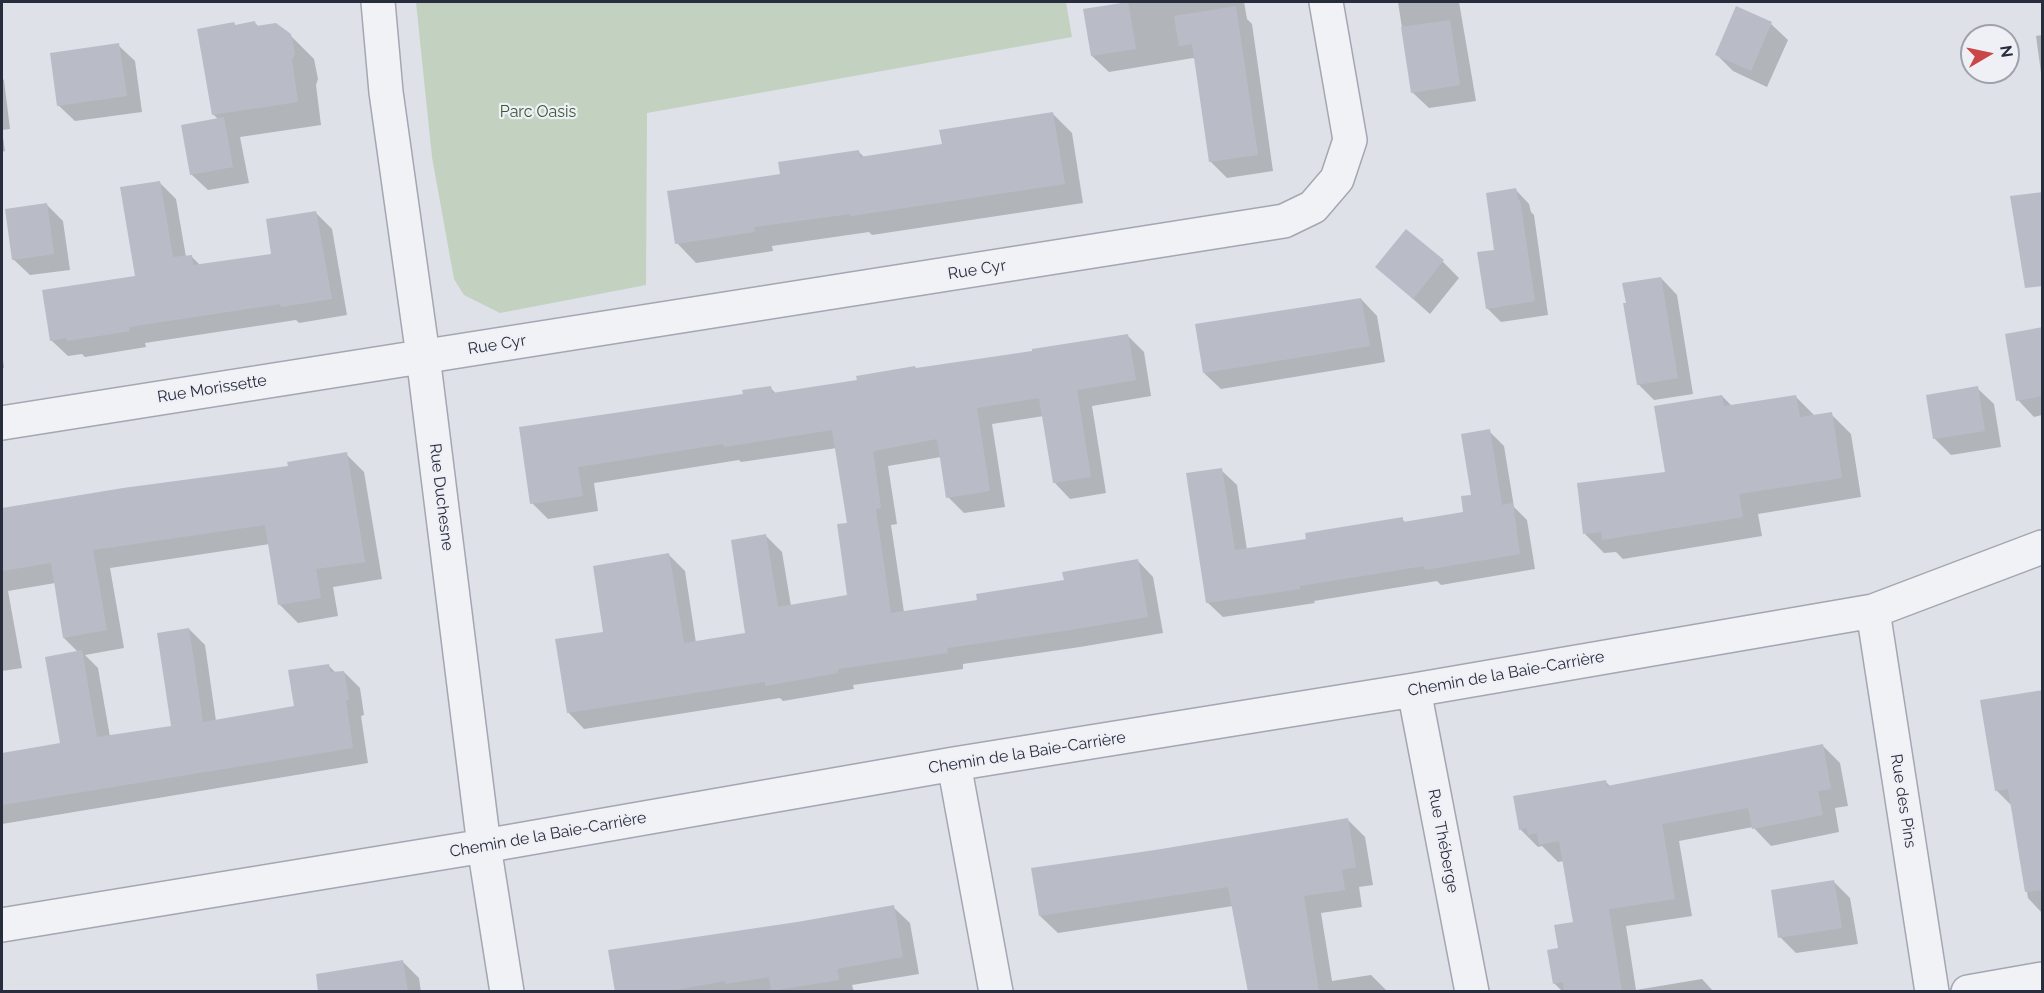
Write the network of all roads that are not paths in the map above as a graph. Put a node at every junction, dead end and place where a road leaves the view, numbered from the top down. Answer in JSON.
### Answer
{"nodes":[{"id":1,"x":378,"y":2,"type":"edge"},
{"id":2,"x":1326,"y":2,"type":"edge"},
{"id":3,"x":423,"y":356,"type":"junction"},
{"id":4,"x":2,"y":423,"type":"edge"},
{"id":5,"x":2043,"y":547,"type":"edge"},
{"id":6,"x":1873,"y":611,"type":"junction"},
{"id":7,"x":1414,"y":690,"type":"junction"},
{"id":8,"x":954,"y":764,"type":"junction"},
{"id":9,"x":484,"y":846,"type":"junction"},
{"id":10,"x":2,"y":925,"type":"edge"},
{"id":11,"x":2043,"y":980,"type":"edge"},
{"id":12,"x":507,"y":992,"type":"edge"},
{"id":13,"x":996,"y":992,"type":"edge"},
{"id":14,"x":1472,"y":992,"type":"edge"},
{"id":15,"x":1932,"y":992,"type":"edge"},
{"id":16,"x":1968,"y":992,"type":"edge"}],
"edges":[{"from":1,"to":3,"type":"street","name":"Rue Duchesne"},
{"from":2,"to":3,"type":"street","name":"Rue Cyr"},
{"from":3,"to":4,"type":"street","name":"Rue Morissette"},
{"from":3,"to":9,"type":"street","name":"Rue Duchesne"},
{"from":5,"to":6,"type":"street","name":"Chemin de la Baie-Carrière"},
{"from":6,"to":7,"type":"street","name":"Chemin de la Baie-Carrière"},
{"from":6,"to":15,"type":"street","name":"Rue des Pins"},
{"from":7,"to":8,"type":"street","name":"Chemin de la Baie-Carrière"},
{"from":7,"to":14,"type":"street","name":"Rue Théberge"},
{"from":8,"to":9,"type":"street","name":"Chemin de la Baie-Carrière"},
{"from":8,"to":13,"type":"street"},
{"from":9,"to":10,"type":"street","name":"Chemin de la Baie-Carrière"},
{"from":9,"to":12,"type":"street","name":"Rue Duchesne"},
{"from":11,"to":16,"type":"street"}]}
